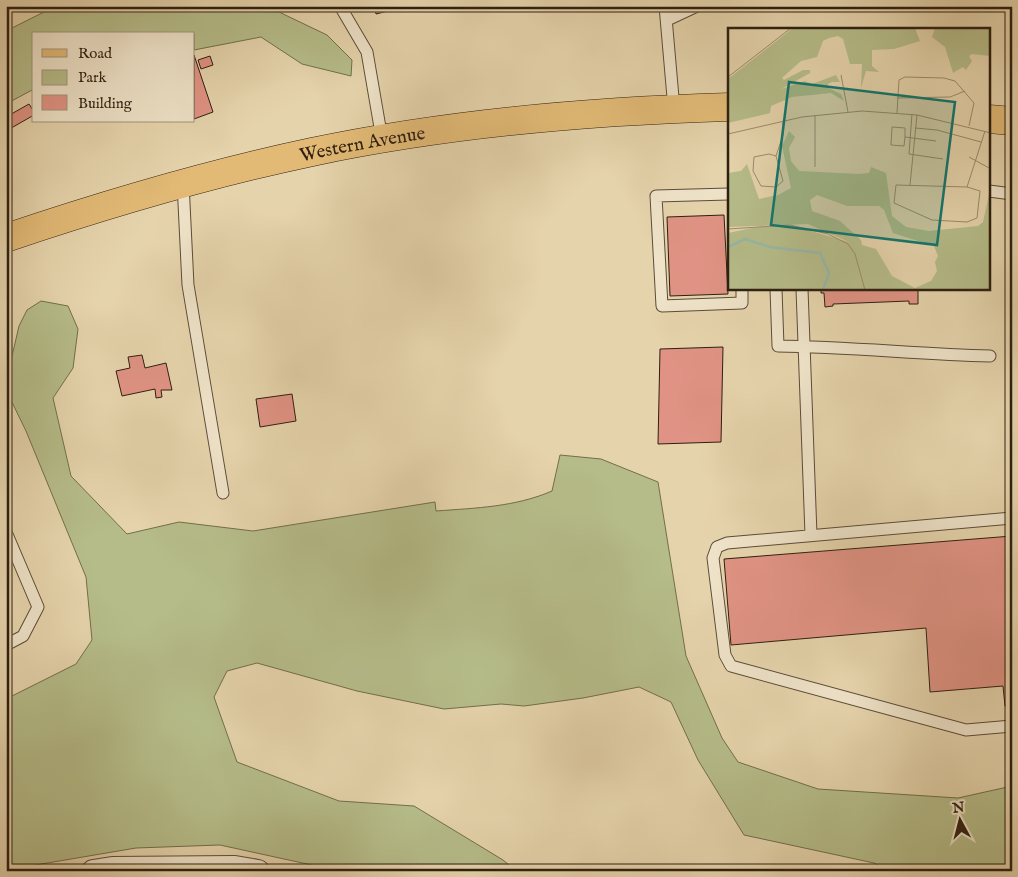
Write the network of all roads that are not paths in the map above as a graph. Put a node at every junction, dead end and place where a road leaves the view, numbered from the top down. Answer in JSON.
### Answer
{"nodes":[{"id":1,"x":340,"y":6,"type":"edge"},
{"id":2,"x":665,"y":6,"type":"edge"},
{"id":3,"x":697,"y":6,"type":"edge"},
{"id":4,"x":667,"y":20,"type":"junction"},
{"id":5,"x":728,"y":107,"type":"edge"},
{"id":6,"x":674,"y":109,"type":"junction"},
{"id":7,"x":990,"y":119,"type":"edge"},
{"id":8,"x":1012,"y":121,"type":"edge"},
{"id":9,"x":382,"y":139,"type":"junction"},
{"id":10,"x":183,"y":183,"type":"junction"},
{"id":11,"x":990,"y":191,"type":"edge"},
{"id":12,"x":728,"y":194,"type":"edge"},
{"id":13,"x":1012,"y":194,"type":"edge"},
{"id":14,"x":6,"y":238,"type":"edge"},
{"id":15,"x":742,"y":290,"type":"edge"},
{"id":16,"x":776,"y":290,"type":"edge"},
{"id":17,"x":802,"y":290,"type":"edge"},
{"id":18,"x":804,"y":347,"type":"junction"},
{"id":19,"x":990,"y":356,"type":"dead end"},
{"id":20,"x":223,"y":493,"type":"dead end"},
{"id":21,"x":1012,"y":518,"type":"edge"},
{"id":22,"x":6,"y":532,"type":"edge"},
{"id":23,"x":811,"y":535,"type":"junction"},
{"id":24,"x":6,"y":646,"type":"edge"},
{"id":25,"x":1012,"y":726,"type":"edge"},
{"id":26,"x":93,"y":871,"type":"edge"},
{"id":27,"x":258,"y":871,"type":"edge"}],
"edges":[{"from":1,"to":9,"type":"lane"},
{"from":2,"to":4,"type":"lane"},
{"from":3,"to":4,"type":"lane"},
{"from":4,"to":6,"type":"lane"},
{"from":5,"to":6,"type":"main road","name":"Western Avenue"},
{"from":6,"to":9,"type":"main road","name":"Western Avenue"},
{"from":7,"to":8,"type":"main road"},
{"from":9,"to":10,"type":"main road","name":"Western Avenue"},
{"from":10,"to":14,"type":"main road","name":"Western Avenue"},
{"from":10,"to":20,"type":"lane"},
{"from":11,"to":13,"type":"lane"},
{"from":12,"to":15,"type":"lane"},
{"from":16,"to":18,"type":"lane"},
{"from":17,"to":18,"type":"lane"},
{"from":18,"to":19,"type":"lane"},
{"from":18,"to":23,"type":"lane"},
{"from":21,"to":23,"type":"lane"},
{"from":22,"to":24,"type":"lane"},
{"from":23,"to":25,"type":"lane"},
{"from":26,"to":27,"type":"street"}]}
